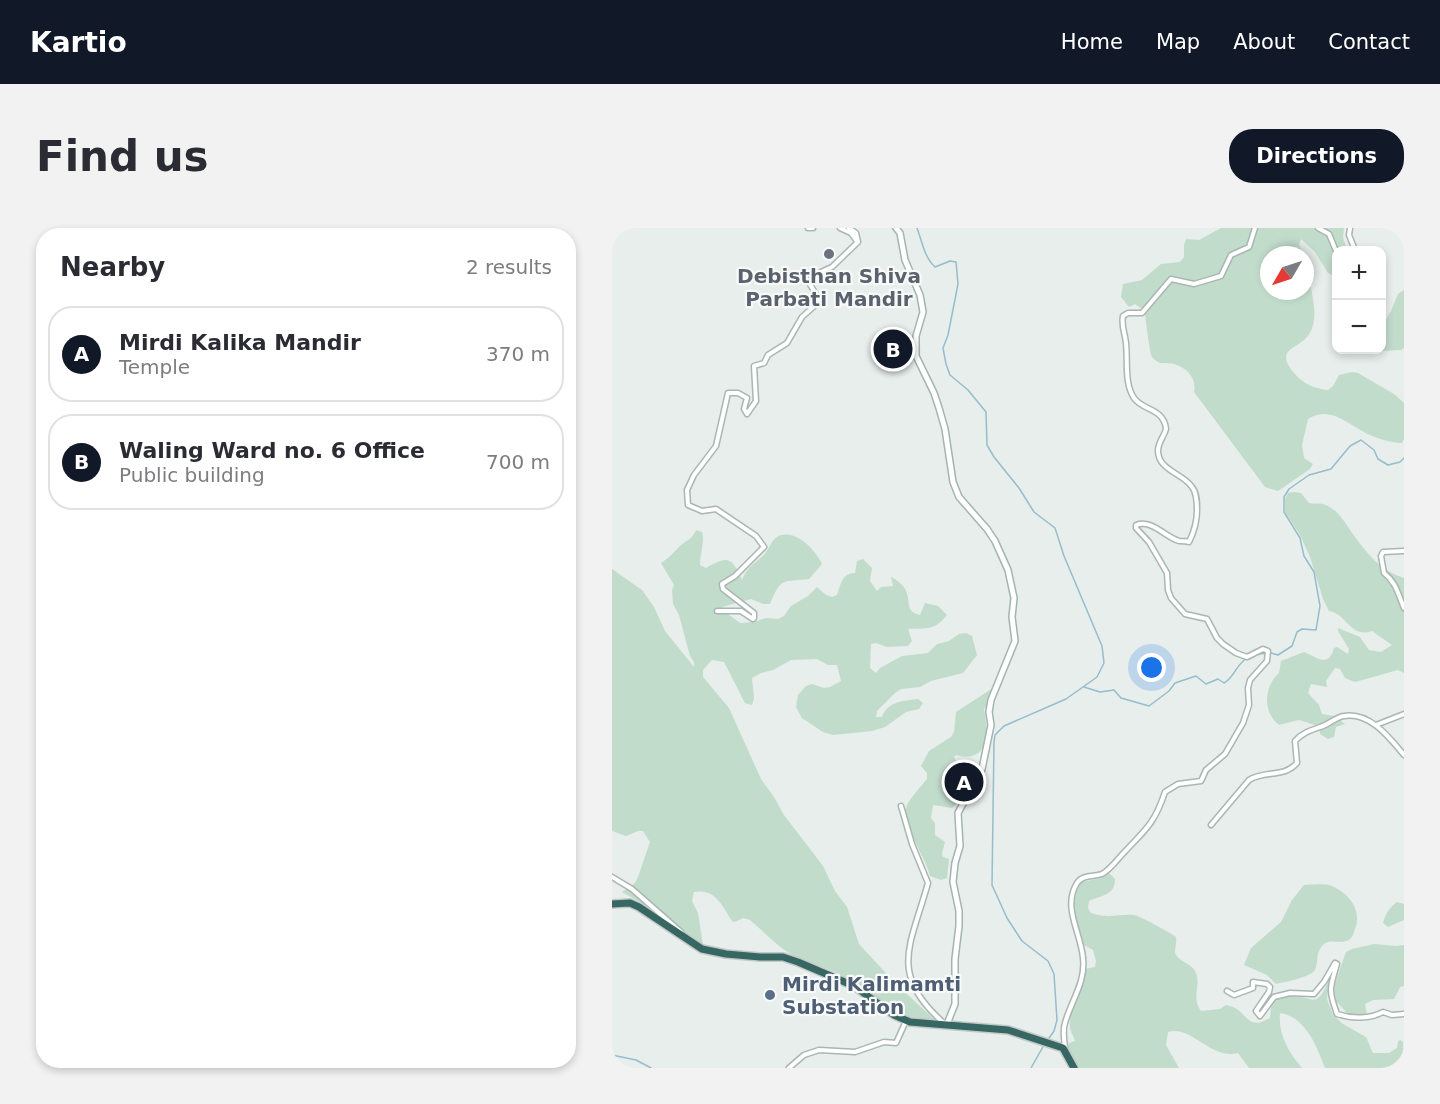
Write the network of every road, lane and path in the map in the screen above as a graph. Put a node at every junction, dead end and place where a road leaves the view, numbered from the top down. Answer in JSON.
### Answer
{"nodes":[{"id":1,"x":808,"y":228,"type":"edge"},
{"id":2,"x":813,"y":228,"type":"edge"},
{"id":3,"x":840,"y":228,"type":"edge"},
{"id":4,"x":849,"y":228,"type":"edge"},
{"id":5,"x":896,"y":228,"type":"edge"},
{"id":6,"x":1255,"y":228,"type":"edge"},
{"id":7,"x":1318,"y":228,"type":"edge"},
{"id":8,"x":1350,"y":228,"type":"edge"},
{"id":9,"x":858,"y":242,"type":"junction"},
{"id":10,"x":1334,"y":246,"type":"edge"},
{"id":11,"x":1353,"y":246,"type":"edge"},
{"id":12,"x":1404,"y":551,"type":"edge"},
{"id":13,"x":1404,"y":608,"type":"edge"},
{"id":14,"x":717,"y":611,"type":"dead end"},
{"id":15,"x":1404,"y":714,"type":"edge"},
{"id":16,"x":1376,"y":725,"type":"junction"},
{"id":17,"x":1404,"y":755,"type":"edge"},
{"id":18,"x":901,"y":806,"type":"dead end"},
{"id":19,"x":1211,"y":825,"type":"dead end"},
{"id":20,"x":612,"y":877,"type":"edge"},
{"id":21,"x":612,"y":904,"type":"edge"},
{"id":22,"x":689,"y":942,"type":"junction"},
{"id":23,"x":1227,"y":990,"type":"dead end"},
{"id":24,"x":1404,"y":1014,"type":"edge"},
{"id":25,"x":906,"y":1021,"type":"junction"},
{"id":26,"x":946,"y":1024,"type":"junction"},
{"id":27,"x":1064,"y":1049,"type":"junction"},
{"id":28,"x":789,"y":1068,"type":"edge"},
{"id":29,"x":1074,"y":1068,"type":"edge"}],
"edges":[{"from":1,"to":2,"type":"street"},
{"from":3,"to":9,"type":"street"},
{"from":4,"to":9,"type":"street"},
{"from":5,"to":26,"type":"street"},
{"from":6,"to":27,"type":"street"},
{"from":7,"to":10,"type":"street"},
{"from":8,"to":11,"type":"street"},
{"from":9,"to":14,"type":"street"},
{"from":12,"to":13,"type":"street"},
{"from":15,"to":16,"type":"street"},
{"from":16,"to":17,"type":"street"},
{"from":16,"to":19,"type":"street"},
{"from":18,"to":26,"type":"street"},
{"from":20,"to":22,"type":"street"},
{"from":21,"to":22,"type":"highway"},
{"from":22,"to":25,"type":"highway"},
{"from":23,"to":24,"type":"street"},
{"from":25,"to":26,"type":"highway"},
{"from":25,"to":28,"type":"street"},
{"from":26,"to":27,"type":"highway"},
{"from":27,"to":29,"type":"highway"}]}
